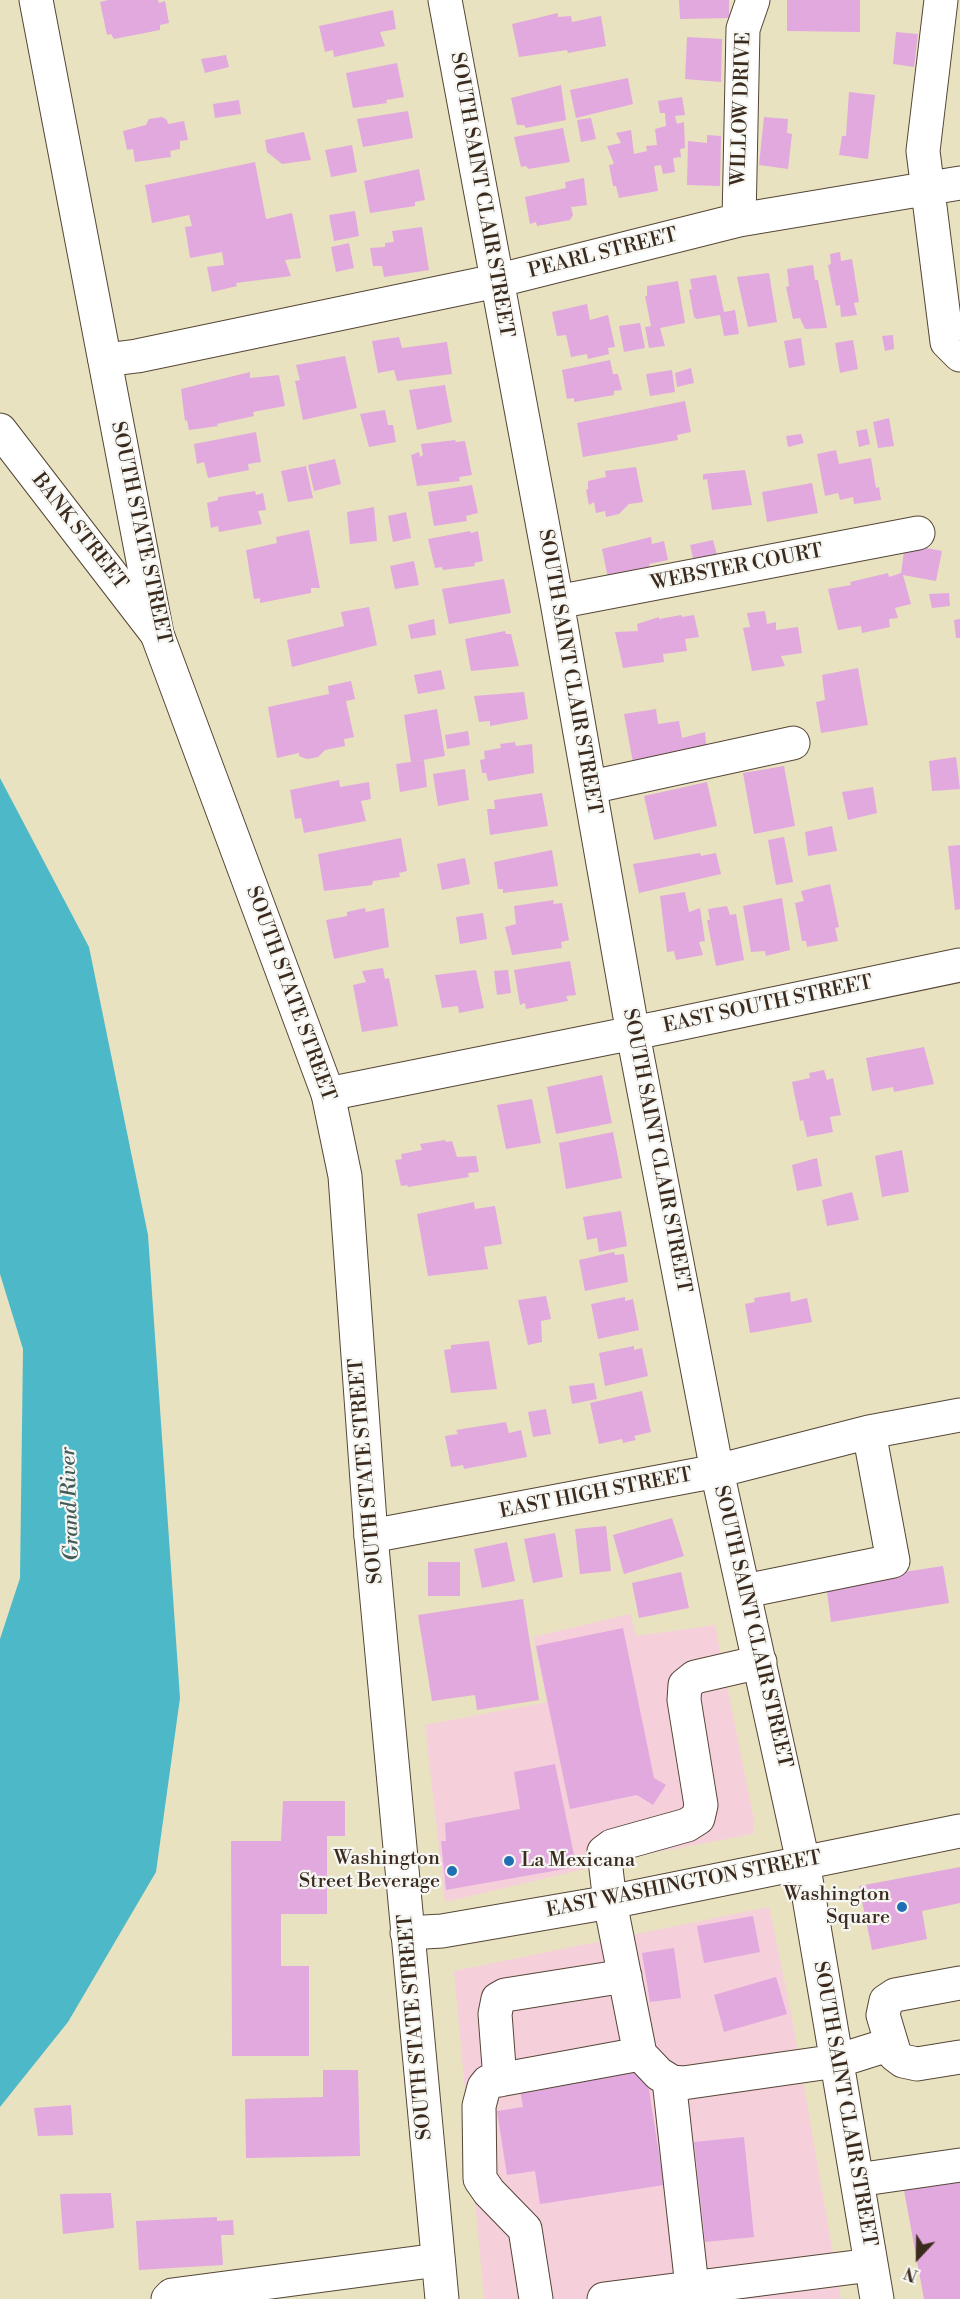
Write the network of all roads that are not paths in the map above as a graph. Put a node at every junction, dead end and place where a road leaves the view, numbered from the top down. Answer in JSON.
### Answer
{"nodes":[{"id":1,"x":36,"y":0,"type":"edge"},
{"id":2,"x":445,"y":0,"type":"edge"},
{"id":3,"x":753,"y":0,"type":"edge"},
{"id":4,"x":941,"y":0,"type":"edge"},
{"id":5,"x":960,"y":183,"type":"edge"},
{"id":6,"x":928,"y":188,"type":"junction"},
{"id":7,"x":739,"y":220,"type":"junction"},
{"id":8,"x":496,"y":281,"type":"junction"},
{"id":9,"x":960,"y":355,"type":"edge"},
{"id":10,"x":105,"y":360,"type":"junction"},
{"id":11,"x":0,"y":430,"type":"edge"},
{"id":12,"x":918,"y":534,"type":"dead end"},
{"id":13,"x":557,"y":602,"type":"junction"},
{"id":14,"x":157,"y":634,"type":"junction"},
{"id":15,"x":793,"y":743,"type":"dead end"},
{"id":16,"x":591,"y":787,"type":"junction"},
{"id":17,"x":960,"y":965,"type":"edge"},
{"id":18,"x":633,"y":1034,"type":"junction"},
{"id":19,"x":328,"y":1094,"type":"junction"},
{"id":20,"x":960,"y":1415,"type":"edge"},
{"id":21,"x":869,"y":1432,"type":"junction"},
{"id":22,"x":717,"y":1471,"type":"junction"},
{"id":23,"x":371,"y":1536,"type":"junction"},
{"id":24,"x":745,"y":1591,"type":"junction"},
{"id":25,"x":760,"y":1662,"type":"junction"},
{"id":26,"x":960,"y":1831,"type":"edge"},
{"id":27,"x":803,"y":1862,"type":"junction"},
{"id":28,"x":610,"y":1902,"type":"junction"},
{"id":29,"x":407,"y":1932,"type":"junction"},
{"id":30,"x":625,"y":1976,"type":"junction"},
{"id":31,"x":960,"y":1983,"type":"edge"},
{"id":32,"x":891,"y":2044,"type":"junction"},
{"id":33,"x":640,"y":2054,"type":"junction"},
{"id":34,"x":960,"y":2057,"type":"edge"},
{"id":35,"x":837,"y":2061,"type":"junction"},
{"id":36,"x":500,"y":2080,"type":"junction"},
{"id":37,"x":669,"y":2080,"type":"junction"},
{"id":38,"x":960,"y":2165,"type":"edge"},
{"id":39,"x":857,"y":2180,"type":"junction"},
{"id":40,"x":438,"y":2260,"type":"junction"},
{"id":41,"x":871,"y":2265,"type":"junction"},
{"id":42,"x":692,"y":2288,"type":"junction"},
{"id":43,"x":168,"y":2299,"type":"edge"},
{"id":44,"x":442,"y":2299,"type":"edge"},
{"id":45,"x":536,"y":2299,"type":"edge"},
{"id":46,"x":604,"y":2299,"type":"edge"},
{"id":47,"x":877,"y":2299,"type":"edge"}],
"edges":[{"from":1,"to":10,"type":"street","name":"SOUTH STATE STREET"},
{"from":2,"to":8,"type":"street","name":"SOUTH SAINT CLAIR STREET"},
{"from":3,"to":7,"type":"street","name":"WILLOW DRIVE"},
{"from":4,"to":6,"type":"street"},
{"from":5,"to":6,"type":"street","name":"PEARL STREET"},
{"from":6,"to":7,"type":"street","name":"PEARL STREET"},
{"from":6,"to":9,"type":"street"},
{"from":7,"to":8,"type":"street","name":"PEARL STREET"},
{"from":8,"to":10,"type":"street","name":"PEARL STREET"},
{"from":8,"to":13,"type":"street","name":"SOUTH SAINT CLAIR STREET"},
{"from":10,"to":14,"type":"street","name":"SOUTH STATE STREET"},
{"from":11,"to":14,"type":"street","name":"BANK STREET"},
{"from":12,"to":13,"type":"street","name":"WEBSTER COURT"},
{"from":13,"to":16,"type":"street","name":"SOUTH SAINT CLAIR STREET"},
{"from":14,"to":19,"type":"street","name":"SOUTH STATE STREET"},
{"from":15,"to":16,"type":"street"},
{"from":16,"to":18,"type":"street","name":"SOUTH SAINT CLAIR STREET"},
{"from":17,"to":18,"type":"street","name":"EAST SOUTH STREET"},
{"from":18,"to":19,"type":"street","name":"EAST SOUTH STREET"},
{"from":18,"to":22,"type":"street","name":"SOUTH SAINT CLAIR STREET"},
{"from":19,"to":23,"type":"street","name":"SOUTH STATE STREET"},
{"from":20,"to":21,"type":"street","name":"EAST HIGH STREET"},
{"from":21,"to":22,"type":"street","name":"EAST HIGH STREET"},
{"from":21,"to":24,"type":"street"},
{"from":22,"to":23,"type":"street","name":"EAST HIGH STREET"},
{"from":22,"to":24,"type":"street","name":"SOUTH SAINT CLAIR STREET"},
{"from":23,"to":29,"type":"street","name":"SOUTH STATE STREET"},
{"from":24,"to":25,"type":"street","name":"SOUTH SAINT CLAIR STREET"},
{"from":25,"to":27,"type":"street","name":"SOUTH SAINT CLAIR STREET"},
{"from":25,"to":28,"type":"street"},
{"from":26,"to":27,"type":"street","name":"EAST WASHINGTON STREET"},
{"from":27,"to":28,"type":"street","name":"EAST WASHINGTON STREET"},
{"from":27,"to":35,"type":"street","name":"SOUTH SAINT CLAIR STREET"},
{"from":28,"to":29,"type":"street","name":"EAST WASHINGTON STREET"},
{"from":28,"to":30,"type":"street"},
{"from":29,"to":40,"type":"street","name":"SOUTH STATE STREET"},
{"from":30,"to":33,"type":"street"},
{"from":30,"to":36,"type":"street"},
{"from":31,"to":32,"type":"street"},
{"from":32,"to":34,"type":"street"},
{"from":32,"to":35,"type":"street"},
{"from":33,"to":36,"type":"street"},
{"from":33,"to":37,"type":"street"},
{"from":35,"to":37,"type":"street"},
{"from":35,"to":39,"type":"street","name":"SOUTH SAINT CLAIR STREET"},
{"from":36,"to":45,"type":"street"},
{"from":37,"to":42,"type":"street"},
{"from":38,"to":39,"type":"street"},
{"from":39,"to":41,"type":"street","name":"SOUTH SAINT CLAIR STREET"},
{"from":40,"to":43,"type":"street"},
{"from":40,"to":44,"type":"street","name":"SOUTH STATE STREET"},
{"from":41,"to":42,"type":"street"},
{"from":41,"to":47,"type":"street","name":"SOUTH SAINT CLAIR STREET"},
{"from":42,"to":46,"type":"street"}]}
